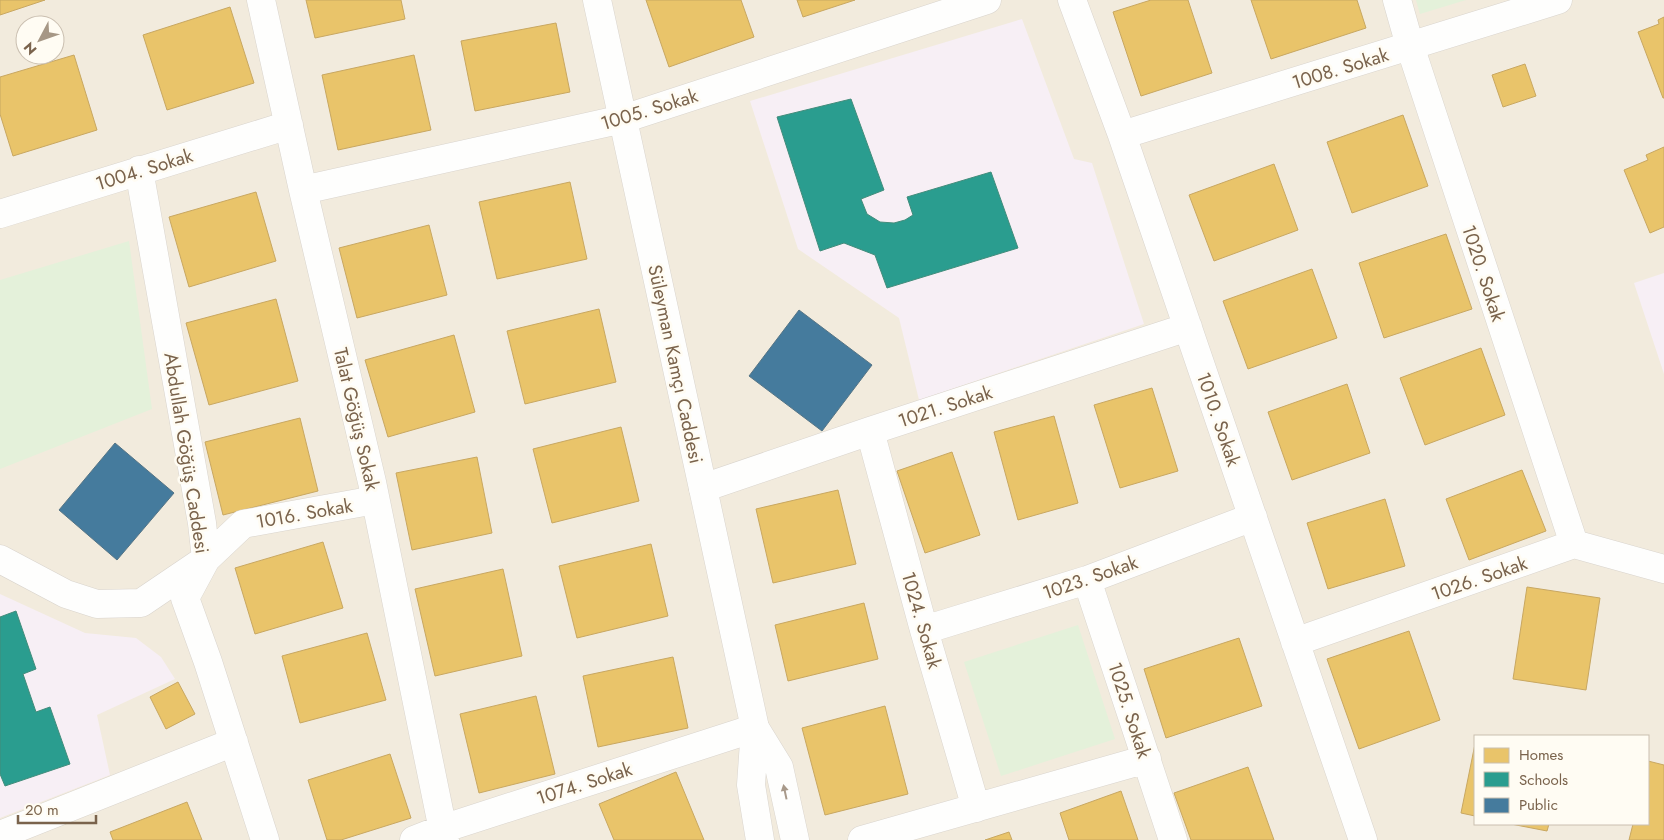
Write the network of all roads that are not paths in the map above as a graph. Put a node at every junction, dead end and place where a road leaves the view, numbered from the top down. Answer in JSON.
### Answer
{"nodes":[{"id":1,"x":261,"y":0,"type":"edge"},
{"id":2,"x":597,"y":0,"type":"edge"},
{"id":3,"x":987,"y":0,"type":"edge"},
{"id":4,"x":1072,"y":0,"type":"edge"},
{"id":5,"x":1397,"y":0,"type":"edge"},
{"id":6,"x":1558,"y":0,"type":"edge"},
{"id":7,"x":1410,"y":46,"type":"junction"},
{"id":8,"x":623,"y":120,"type":"junction"},
{"id":9,"x":289,"y":125,"type":"junction"},
{"id":10,"x":1122,"y":135,"type":"junction"},
{"id":11,"x":140,"y":170,"type":"junction"},
{"id":12,"x":303,"y":190,"type":"junction"},
{"id":13,"x":0,"y":214,"type":"edge"},
{"id":14,"x":1188,"y":327,"type":"junction"},
{"id":15,"x":870,"y":431,"type":"junction"},
{"id":16,"x":703,"y":488,"type":"junction"},
{"id":17,"x":375,"y":500,"type":"junction"},
{"id":18,"x":1253,"y":517,"type":"junction"},
{"id":19,"x":1574,"y":544,"type":"junction"},
{"id":20,"x":0,"y":559,"type":"edge"},
{"id":21,"x":206,"y":560,"type":"junction"},
{"id":22,"x":1664,"y":568,"type":"edge"},
{"id":23,"x":1087,"y":580,"type":"junction"},
{"id":24,"x":924,"y":630,"type":"junction"},
{"id":25,"x":1295,"y":642,"type":"junction"},
{"id":26,"x":755,"y":728,"type":"junction"},
{"id":27,"x":234,"y":742,"type":"junction"},
{"id":28,"x":1147,"y":759,"type":"junction"},
{"id":29,"x":976,"y":808,"type":"junction"},
{"id":30,"x":0,"y":835,"type":"edge"},
{"id":31,"x":443,"y":835,"type":"edge"},
{"id":32,"x":265,"y":840,"type":"edge"},
{"id":33,"x":414,"y":840,"type":"edge"},
{"id":34,"x":760,"y":840,"type":"edge"},
{"id":35,"x":795,"y":840,"type":"edge"},
{"id":36,"x":862,"y":840,"type":"edge"},
{"id":37,"x":1173,"y":840,"type":"edge"},
{"id":38,"x":1363,"y":840,"type":"edge"}],
"edges":[{"from":1,"to":9,"type":"street","name":"Talat Göğüş Sokak"},
{"from":2,"to":8,"type":"street","name":"Süleyman Kamçı Caddesi"},
{"from":3,"to":8,"type":"street","name":"1005. Sokak"},
{"from":4,"to":10,"type":"street","name":"1010. Sokak"},
{"from":5,"to":7,"type":"street","name":"1020. Sokak"},
{"from":6,"to":7,"type":"street","name":"1008. Sokak"},
{"from":7,"to":10,"type":"street","name":"1008. Sokak"},
{"from":7,"to":19,"type":"street","name":"1020. Sokak"},
{"from":8,"to":12,"type":"street","name":"1005. Sokak"},
{"from":8,"to":16,"type":"street","name":"Süleyman Kamçı Caddesi"},
{"from":9,"to":11,"type":"street","name":"1004. Sokak"},
{"from":9,"to":12,"type":"street","name":"Talat Göğüş Sokak"},
{"from":10,"to":14,"type":"street","name":"1010. Sokak"},
{"from":11,"to":13,"type":"street","name":"1004. Sokak"},
{"from":11,"to":21,"type":"street","name":"Abdullah Göğüş Caddesi"},
{"from":12,"to":17,"type":"street","name":"Talat Göğüş Sokak"},
{"from":14,"to":15,"type":"street","name":"1021. Sokak"},
{"from":14,"to":18,"type":"street","name":"1010. Sokak"},
{"from":15,"to":16,"type":"street","name":"1021. Sokak"},
{"from":15,"to":24,"type":"street","name":"1024. Sokak"},
{"from":16,"to":26,"type":"street","name":"Süleyman Kamçı Caddesi"},
{"from":17,"to":21,"type":"street","name":"1016. Sokak"},
{"from":17,"to":31,"type":"street","name":"Talat Göğüş Sokak"},
{"from":18,"to":23,"type":"street","name":"1023. Sokak"},
{"from":18,"to":25,"type":"street","name":"1010. Sokak"},
{"from":19,"to":22,"type":"street"},
{"from":19,"to":25,"type":"street","name":"1026. Sokak"},
{"from":20,"to":21,"type":"street","name":"1016. Sokak"},
{"from":21,"to":27,"type":"street","name":"Abdullah Göğüş Caddesi"},
{"from":23,"to":24,"type":"street","name":"1023. Sokak"},
{"from":23,"to":28,"type":"street","name":"1025. Sokak"},
{"from":24,"to":29,"type":"street","name":"1024. Sokak"},
{"from":25,"to":38,"type":"street","name":"1010. Sokak"},
{"from":26,"to":31,"type":"street","name":"1074. Sokak"},
{"from":26,"to":34,"type":"street","name":"Süleyman Kamçı Caddesi"},
{"from":35,"to":26,"type":"street","name":"Süleyman Kamçı Caddesi","one_way":true},
{"from":27,"to":30,"type":"street"},
{"from":27,"to":32,"type":"street","name":"Abdullah Göğüş Caddesi"},
{"from":28,"to":29,"type":"street"},
{"from":28,"to":37,"type":"street","name":"1025. Sokak"},
{"from":29,"to":36,"type":"street"},
{"from":31,"to":33,"type":"street","name":"1074. Sokak"}]}
